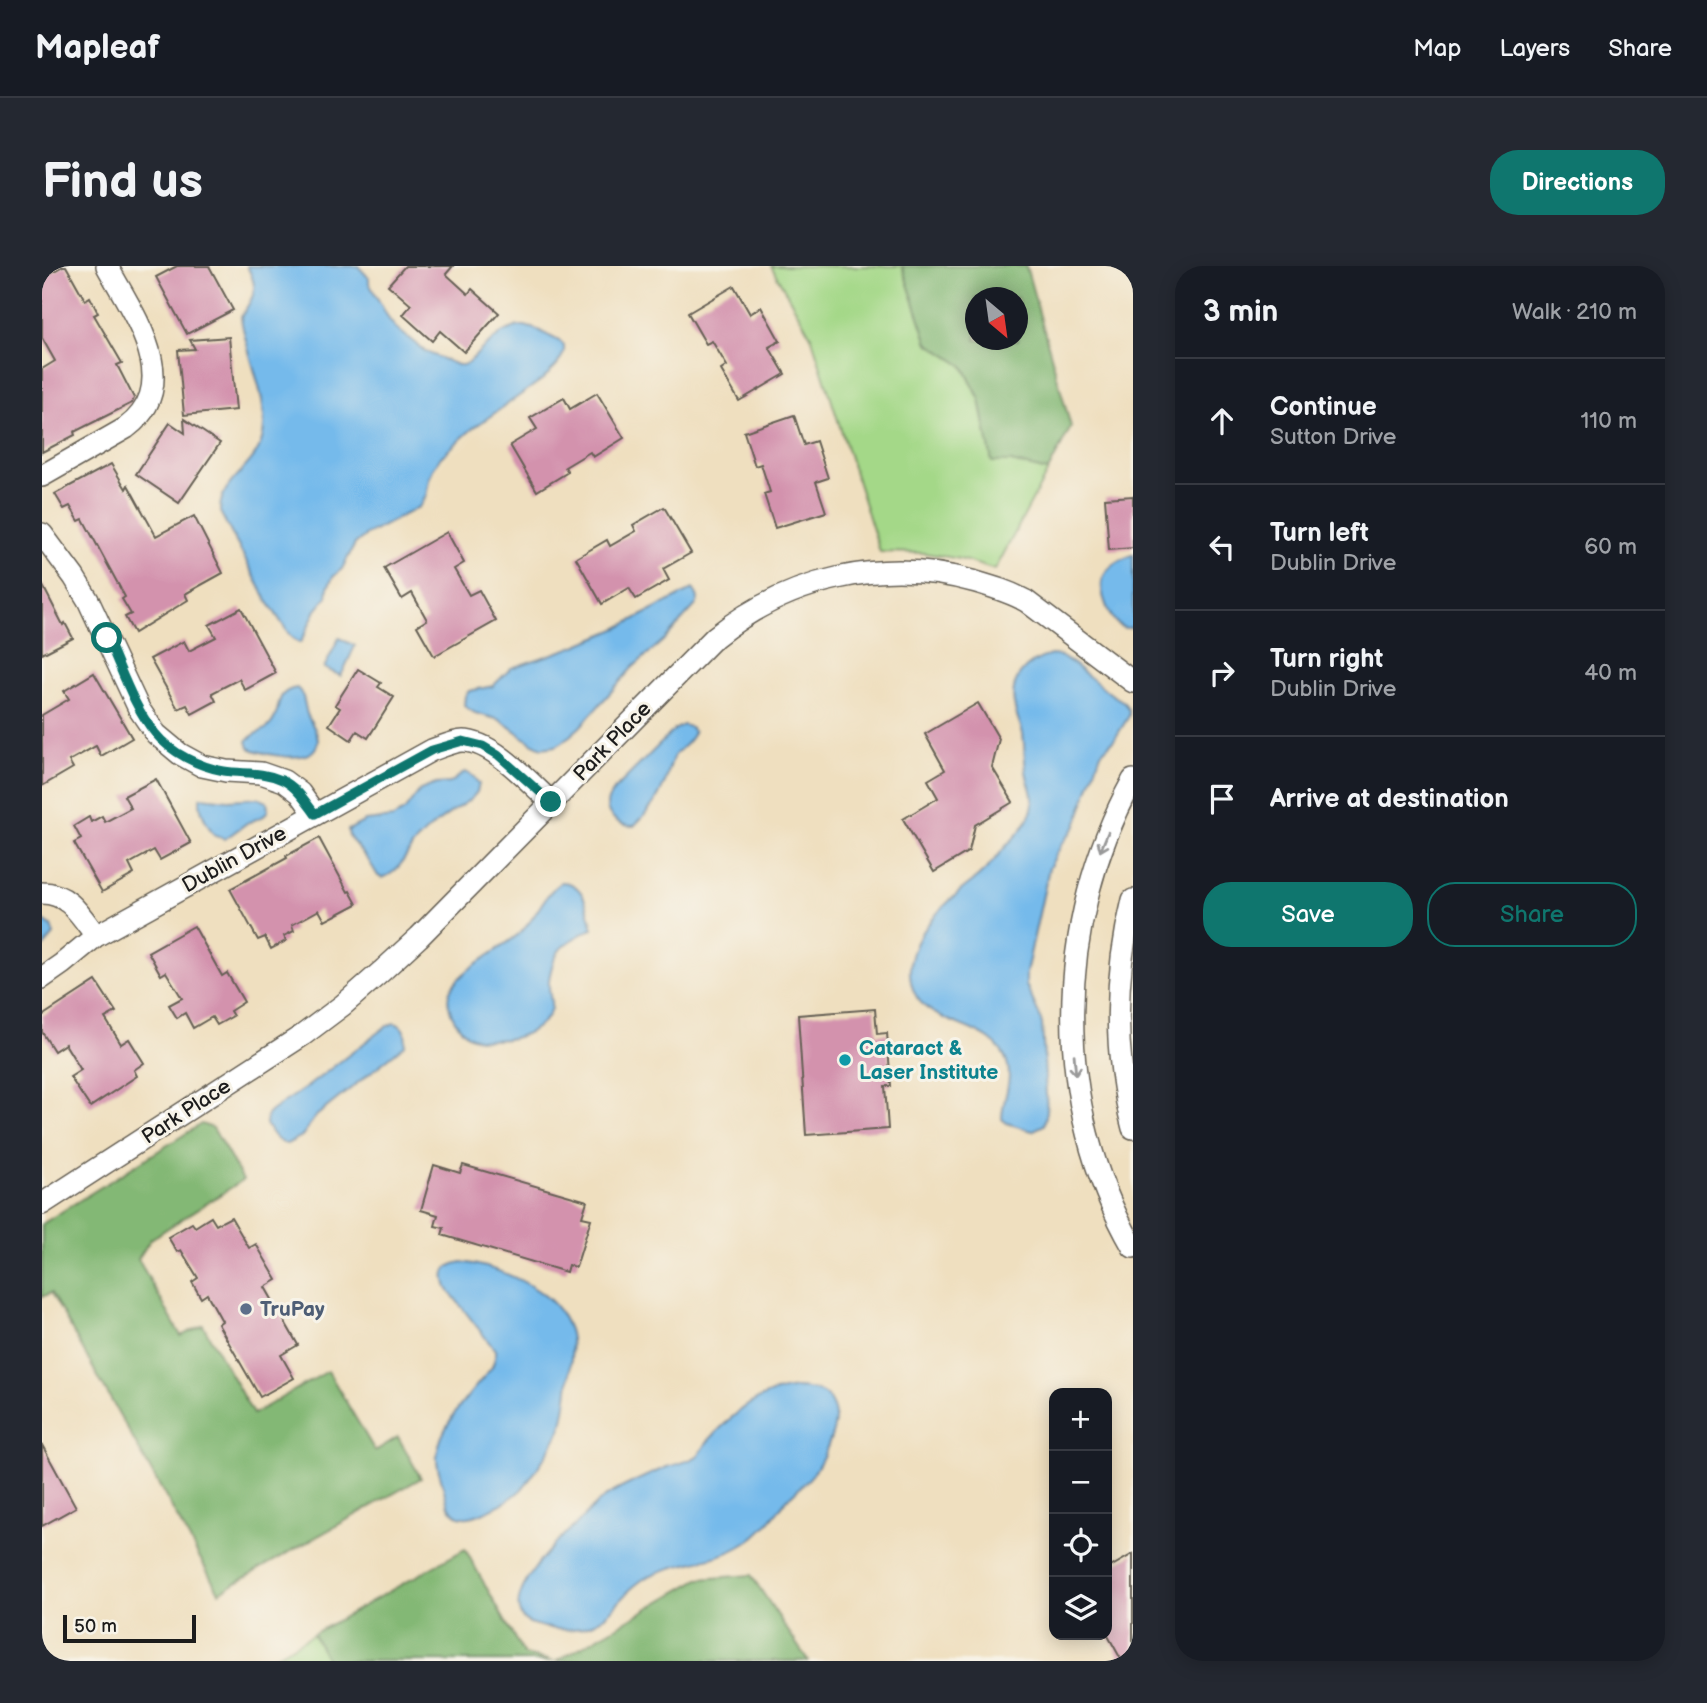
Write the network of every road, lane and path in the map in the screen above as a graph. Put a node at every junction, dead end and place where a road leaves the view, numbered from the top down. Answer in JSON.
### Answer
{"nodes":[{"id":1,"x":107,"y":266,"type":"edge"},
{"id":2,"x":42,"y":476,"type":"edge"},
{"id":3,"x":42,"y":534,"type":"edge"},
{"id":4,"x":1133,"y":682,"type":"edge"},
{"id":5,"x":1133,"y":780,"type":"edge"},
{"id":6,"x":551,"y":802,"type":"junction"},
{"id":7,"x":315,"y":814,"type":"junction"},
{"id":8,"x":42,"y":893,"type":"edge"},
{"id":9,"x":1133,"y":900,"type":"edge"},
{"id":10,"x":96,"y":936,"type":"junction"},
{"id":11,"x":42,"y":978,"type":"edge"},
{"id":12,"x":1133,"y":1128,"type":"edge"},
{"id":13,"x":42,"y":1204,"type":"edge"},
{"id":14,"x":1133,"y":1247,"type":"edge"}],
"edges":[{"from":1,"to":2,"type":"street"},
{"from":3,"to":7,"type":"street"},
{"from":4,"to":6,"type":"street","name":"Park Place"},
{"from":5,"to":14,"type":"street","one_way":true},
{"from":6,"to":7,"type":"street","name":"Dublin Drive"},
{"from":6,"to":13,"type":"street","name":"Park Place"},
{"from":7,"to":10,"type":"street","name":"Dublin Drive"},
{"from":8,"to":10,"type":"street"},
{"from":9,"to":12,"type":"street"},
{"from":10,"to":11,"type":"street","name":"Dublin Drive"}]}
